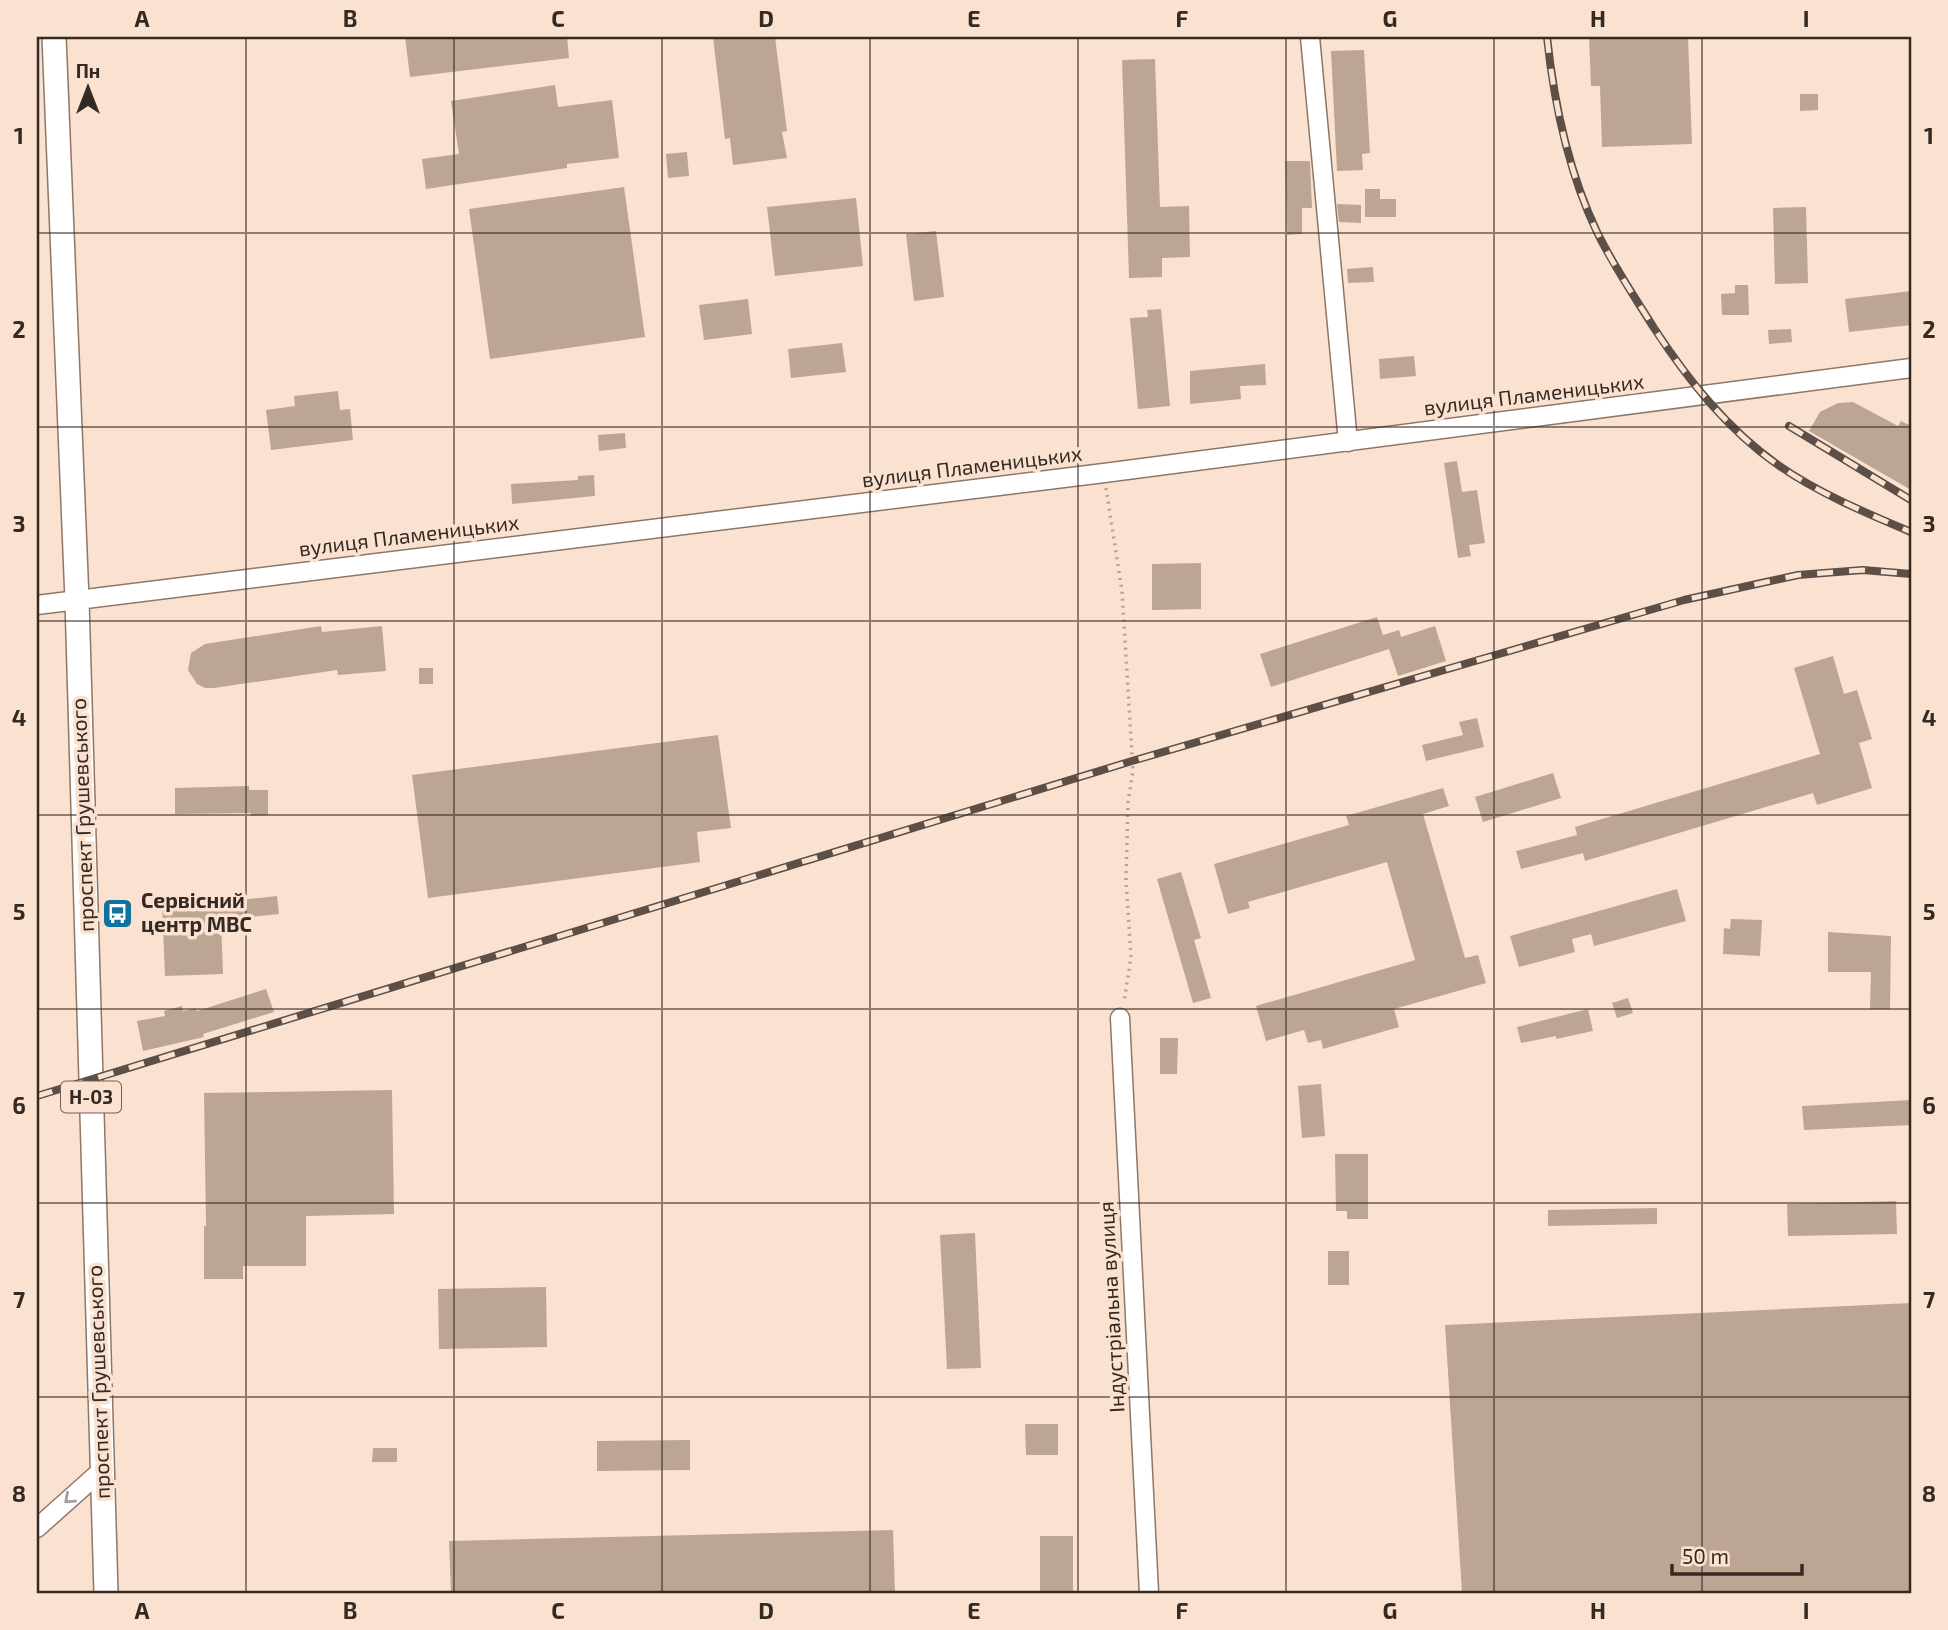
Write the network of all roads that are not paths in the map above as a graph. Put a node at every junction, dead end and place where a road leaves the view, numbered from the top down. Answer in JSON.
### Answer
{"nodes":[{"id":1,"x":54,"y":37,"type":"edge"},
{"id":2,"x":1310,"y":37,"type":"edge"},
{"id":3,"x":1911,"y":368,"type":"edge"},
{"id":4,"x":1348,"y":442,"type":"junction"},
{"id":5,"x":77,"y":600,"type":"junction"},
{"id":6,"x":37,"y":605,"type":"edge"},
{"id":7,"x":1121,"y":1018,"type":"road end"},
{"id":8,"x":102,"y":1470,"type":"junction"},
{"id":9,"x":37,"y":1528,"type":"edge"},
{"id":10,"x":106,"y":1593,"type":"edge"},
{"id":11,"x":1149,"y":1593,"type":"edge"}],
"edges":[{"from":1,"to":5,"type":"main road","name":"проспект Грушевського","number":"Н-03"},
{"from":2,"to":4,"type":"street"},
{"from":3,"to":4,"type":"street","name":"вулиця Пламеницьких"},
{"from":4,"to":5,"type":"street","name":"вулиця Пламеницьких"},
{"from":5,"to":6,"type":"street","name":"вулиця Пламеницьких"},
{"from":5,"to":8,"type":"main road","name":"проспект Грушевського","number":"Н-03"},
{"from":7,"to":11,"type":"street","name":"Індустріальна вулиця"},
{"from":8,"to":9,"type":"street","one_way":true},
{"from":8,"to":10,"type":"main road","name":"проспект Грушевського","number":"Н-03"}]}
